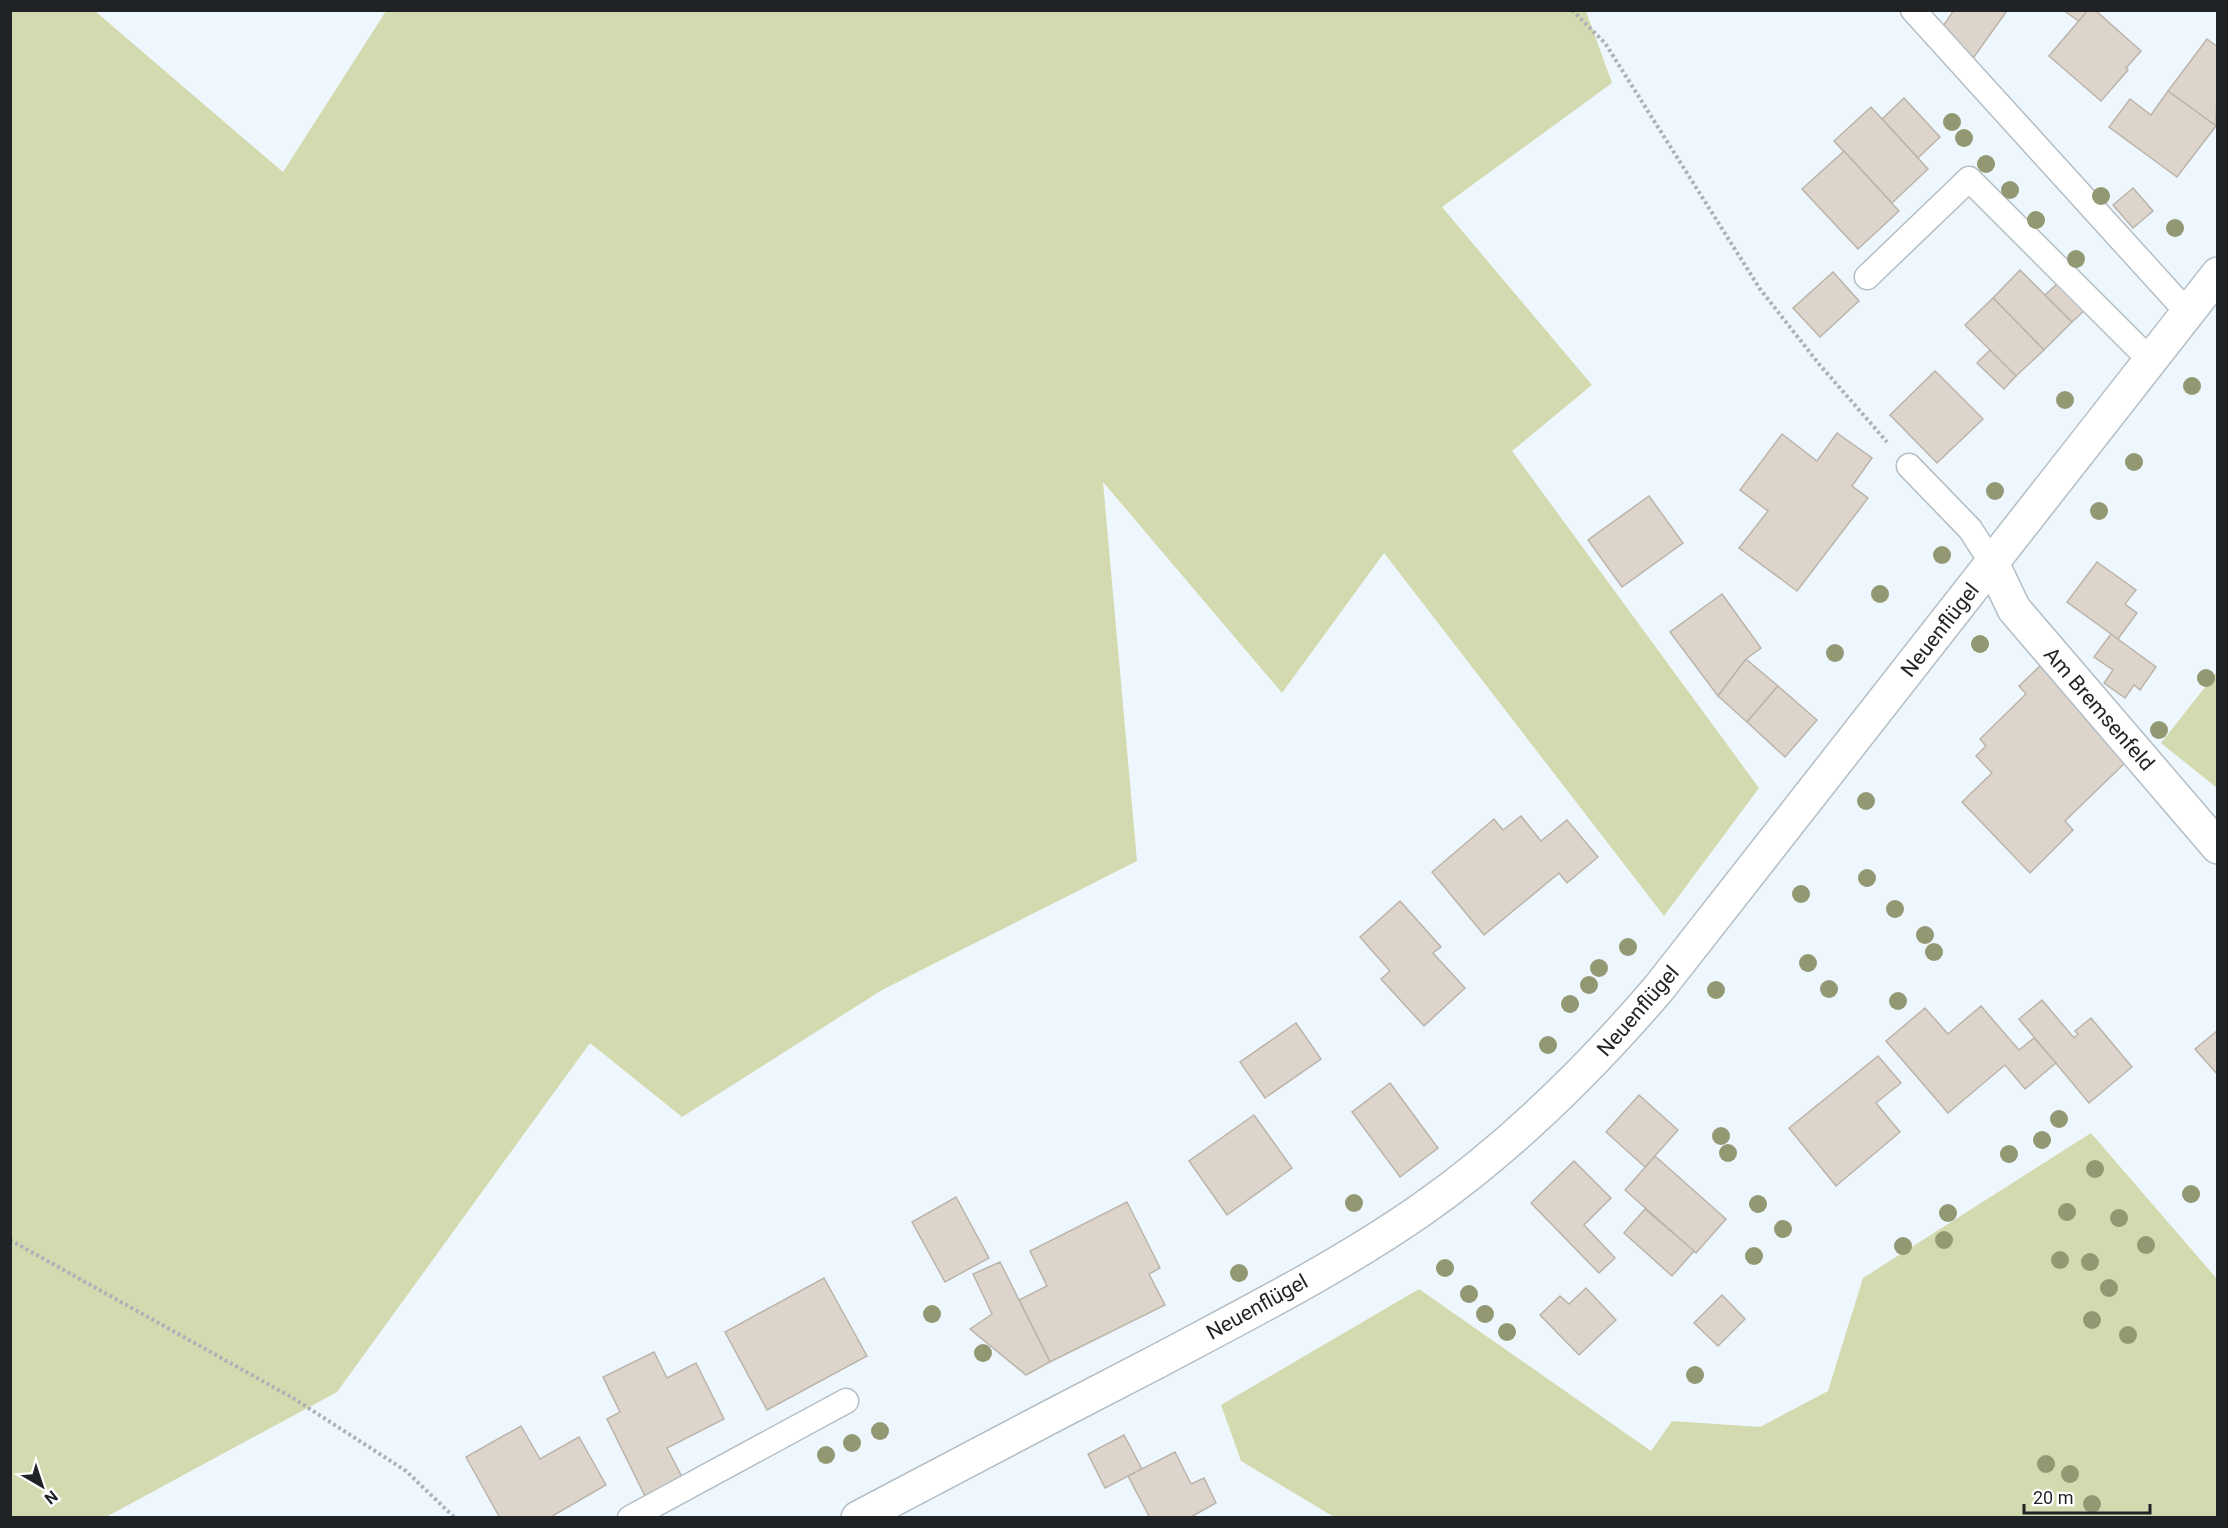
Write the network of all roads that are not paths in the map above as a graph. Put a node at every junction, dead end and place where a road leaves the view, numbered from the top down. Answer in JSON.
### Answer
{"nodes":[{"id":1,"x":1913,"y":10,"type":"edge"},
{"id":2,"x":2217,"y":274,"type":"edge"},
{"id":3,"x":1867,"y":277,"type":"dead end"},
{"id":4,"x":2188,"y":313,"type":"junction"},
{"id":5,"x":2150,"y":360,"type":"junction"},
{"id":6,"x":1909,"y":466,"type":"road end"},
{"id":7,"x":1992,"y":563,"type":"junction"},
{"id":8,"x":2217,"y":847,"type":"edge"},
{"id":9,"x":846,"y":1401,"type":"dead end"},
{"id":10,"x":630,"y":1518,"type":"edge"},
{"id":11,"x":858,"y":1518,"type":"edge"}],
"edges":[{"from":1,"to":4,"type":"lane"},
{"from":2,"to":4,"type":"main road","name":"Neuenflügel"},
{"from":3,"to":5,"type":"lane"},
{"from":4,"to":5,"type":"main road","name":"Neuenflügel"},
{"from":5,"to":7,"type":"main road","name":"Neuenflügel"},
{"from":6,"to":7,"type":"lane"},
{"from":7,"to":8,"type":"main road","name":"Am Bremsenfeld"},
{"from":7,"to":11,"type":"main road","name":"Neuenflügel"},
{"from":9,"to":10,"type":"lane"}]}
